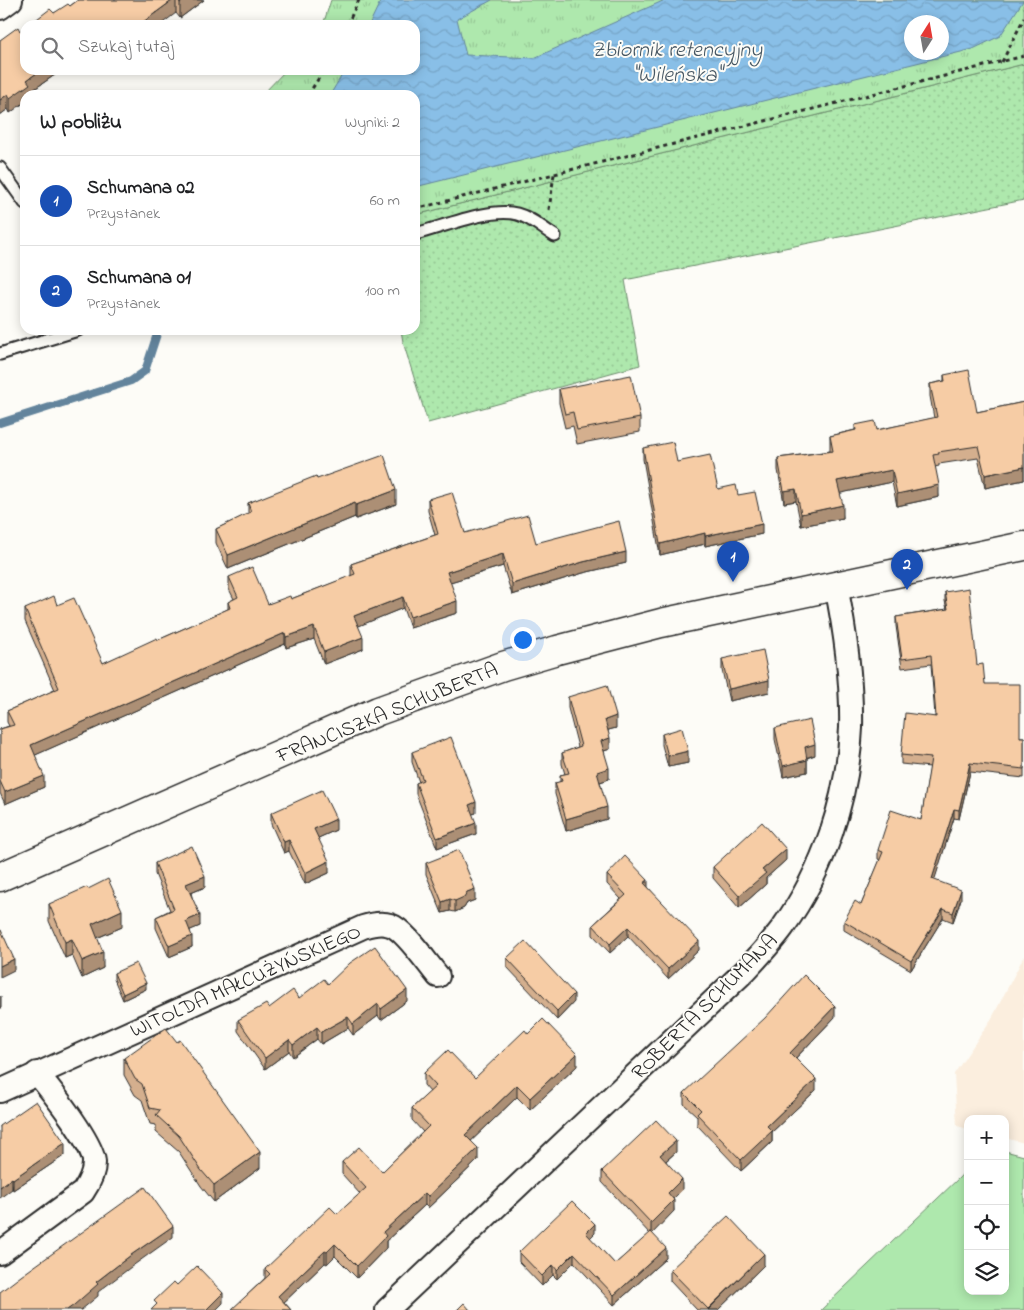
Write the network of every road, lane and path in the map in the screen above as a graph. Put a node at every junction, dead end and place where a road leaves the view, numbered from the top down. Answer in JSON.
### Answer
{"nodes":[{"id":1,"x":11,"y":0,"type":"edge"},
{"id":2,"x":359,"y":0,"type":"edge"},
{"id":3,"x":0,"y":8,"type":"edge"},
{"id":4,"x":1024,"y":18,"type":"edge"},
{"id":5,"x":349,"y":20,"type":"edge"},
{"id":6,"x":1024,"y":56,"type":"edge"},
{"id":7,"x":1002,"y":62,"type":"junction"},
{"id":8,"x":321,"y":75,"type":"edge"},
{"id":9,"x":311,"y":90,"type":"edge"},
{"id":10,"x":0,"y":168,"type":"edge"},
{"id":11,"x":554,"y":174,"type":"junction"},
{"id":12,"x":20,"y":196,"type":"edge"},
{"id":13,"x":420,"y":208,"type":"edge"},
{"id":14,"x":420,"y":233,"type":"edge"},
{"id":15,"x":553,"y":234,"type":"joint"},
{"id":16,"x":62,"y":335,"type":"edge"},
{"id":17,"x":0,"y":354,"type":"edge"},
{"id":18,"x":1024,"y":546,"type":"edge"},
{"id":19,"x":836,"y":586,"type":"junction"},
{"id":20,"x":0,"y":877,"type":"edge"},
{"id":21,"x":438,"y":976,"type":"dead end"},
{"id":22,"x":37,"y":1072,"type":"junction"},
{"id":23,"x":0,"y":1091,"type":"edge"},
{"id":24,"x":0,"y":1253,"type":"edge"},
{"id":25,"x":387,"y":1310,"type":"edge"}],
"edges":[{"from":1,"to":3,"type":"street"},
{"from":2,"to":5,"type":"path"},
{"from":4,"to":7,"type":"path"},
{"from":6,"to":7,"type":"path"},
{"from":7,"to":11,"type":"path"},
{"from":8,"to":9,"type":"path"},
{"from":10,"to":12,"type":"lane"},
{"from":11,"to":13,"type":"path"},
{"from":11,"to":15,"type":"path"},
{"from":14,"to":15,"type":"lane"},
{"from":16,"to":17,"type":"lane"},
{"from":18,"to":19,"type":"main road","name":"FRANCISZKA SCHUBERTA"},
{"from":19,"to":20,"type":"main road","name":"FRANCISZKA SCHUBERTA"},
{"from":19,"to":25,"type":"street","name":"ROBERTA SCHUMANA"},
{"from":21,"to":22,"type":"street","name":"WITOLDA MAŁCUŻYŃSKIEGO"},
{"from":22,"to":23,"type":"street","name":"WITOLDA MAŁCUŻYŃSKIEGO"},
{"from":22,"to":24,"type":"street"}]}
